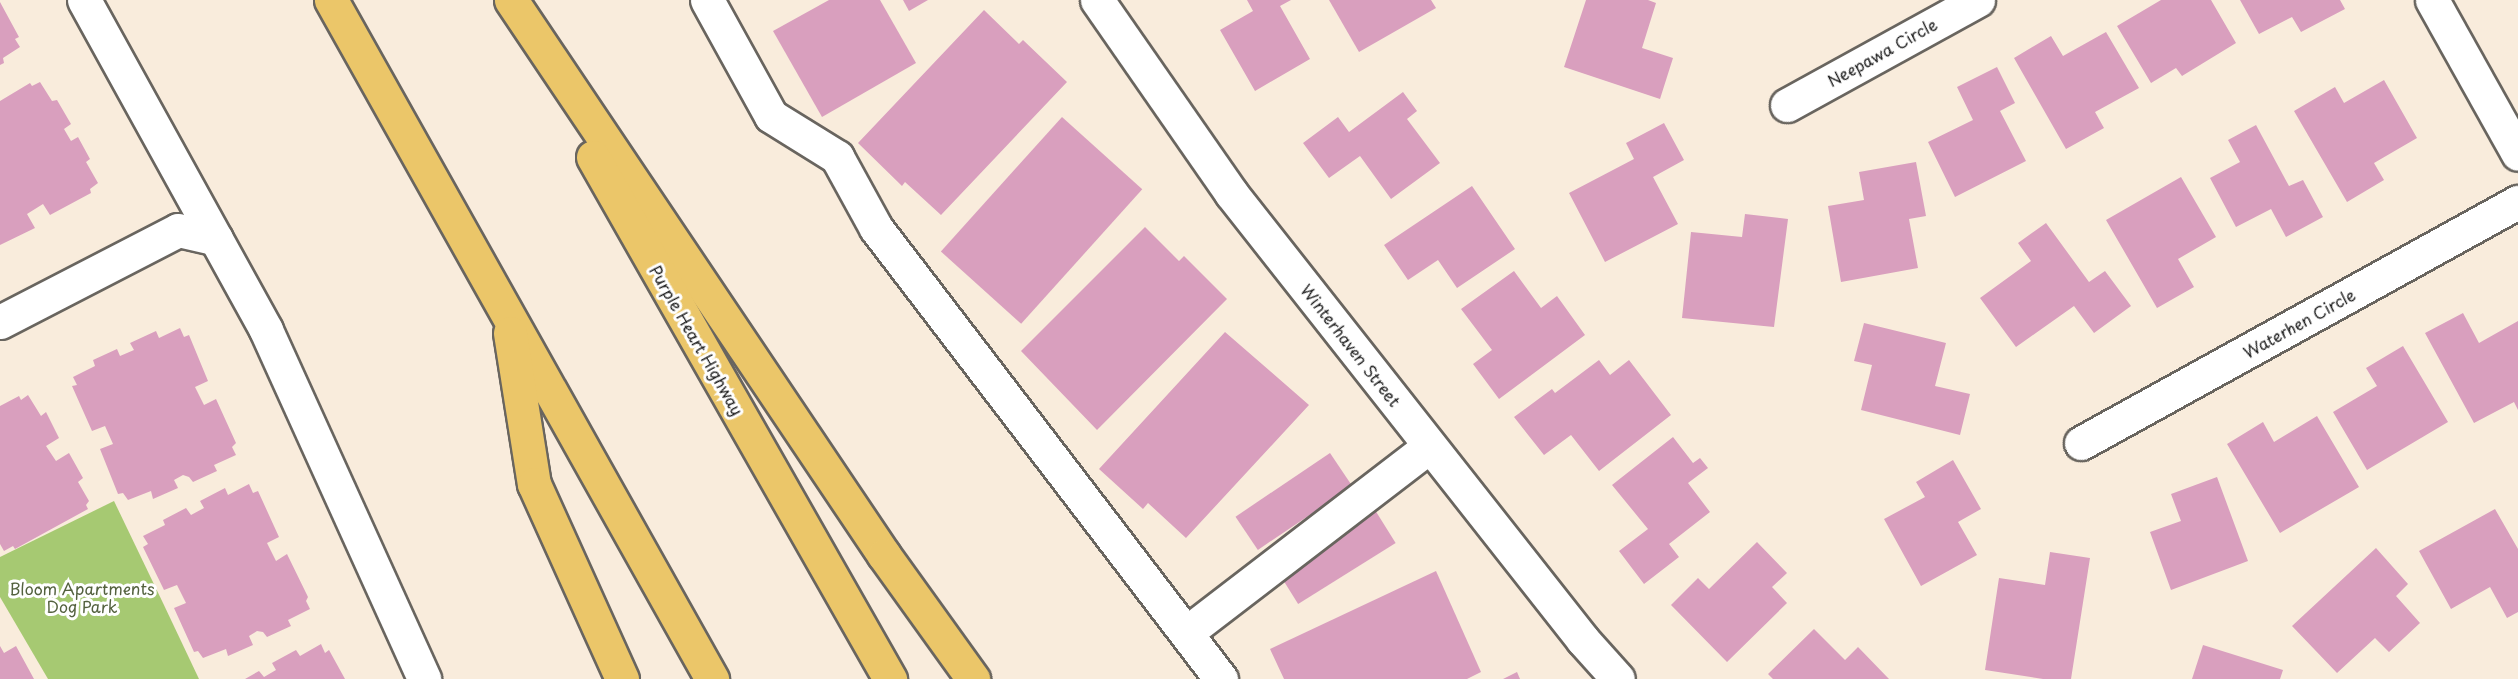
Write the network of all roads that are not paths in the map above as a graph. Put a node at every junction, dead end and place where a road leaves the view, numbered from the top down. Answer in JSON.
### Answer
{"nodes":[{"id":1,"x":84,"y":0,"type":"edge"},
{"id":2,"x":331,"y":0,"type":"edge"},
{"id":3,"x":504,"y":0,"type":"edge"},
{"id":4,"x":512,"y":0,"type":"edge"},
{"id":5,"x":707,"y":0,"type":"edge"},
{"id":6,"x":1098,"y":0,"type":"edge"},
{"id":7,"x":1978,"y":0,"type":"edge"},
{"id":8,"x":2432,"y":0,"type":"edge"},
{"id":9,"x":1787,"y":105,"type":"dead end"},
{"id":10,"x":2518,"y":154,"type":"edge"},
{"id":11,"x":2518,"y":202,"type":"edge"},
{"id":12,"x":216,"y":239,"type":"junction"},
{"id":13,"x":506,"y":310,"type":"junction"},
{"id":14,"x":0,"y":322,"type":"edge"},
{"id":15,"x":2081,"y":443,"type":"dead end"},
{"id":16,"x":1430,"y":446,"type":"junction"},
{"id":17,"x":1186,"y":633,"type":"junction"},
{"id":18,"x":424,"y":679,"type":"edge"},
{"id":19,"x":622,"y":679,"type":"edge"},
{"id":20,"x":712,"y":679,"type":"edge"},
{"id":21,"x":890,"y":679,"type":"edge"},
{"id":22,"x":973,"y":679,"type":"edge"},
{"id":23,"x":1221,"y":679,"type":"edge"},
{"id":24,"x":1618,"y":679,"type":"edge"}],
"edges":[{"from":1,"to":12,"type":"street"},
{"from":2,"to":13,"type":"highway"},
{"from":3,"to":21,"type":"highway","name":"Purple Heart Highway"},
{"from":4,"to":22,"type":"highway"},
{"from":5,"to":17,"type":"street"},
{"from":6,"to":16,"type":"street","name":"Winterhaven Street"},
{"from":7,"to":9,"type":"street","name":"Neepawa Circle"},
{"from":8,"to":10,"type":"street"},
{"from":11,"to":15,"type":"street","name":"Waterhen Circle"},
{"from":12,"to":14,"type":"street"},
{"from":12,"to":18,"type":"street"},
{"from":13,"to":19,"type":"highway"},
{"from":13,"to":20,"type":"highway"},
{"from":16,"to":17,"type":"street"},
{"from":16,"to":24,"type":"street","name":"Winterhaven Street"},
{"from":17,"to":23,"type":"street"}]}
